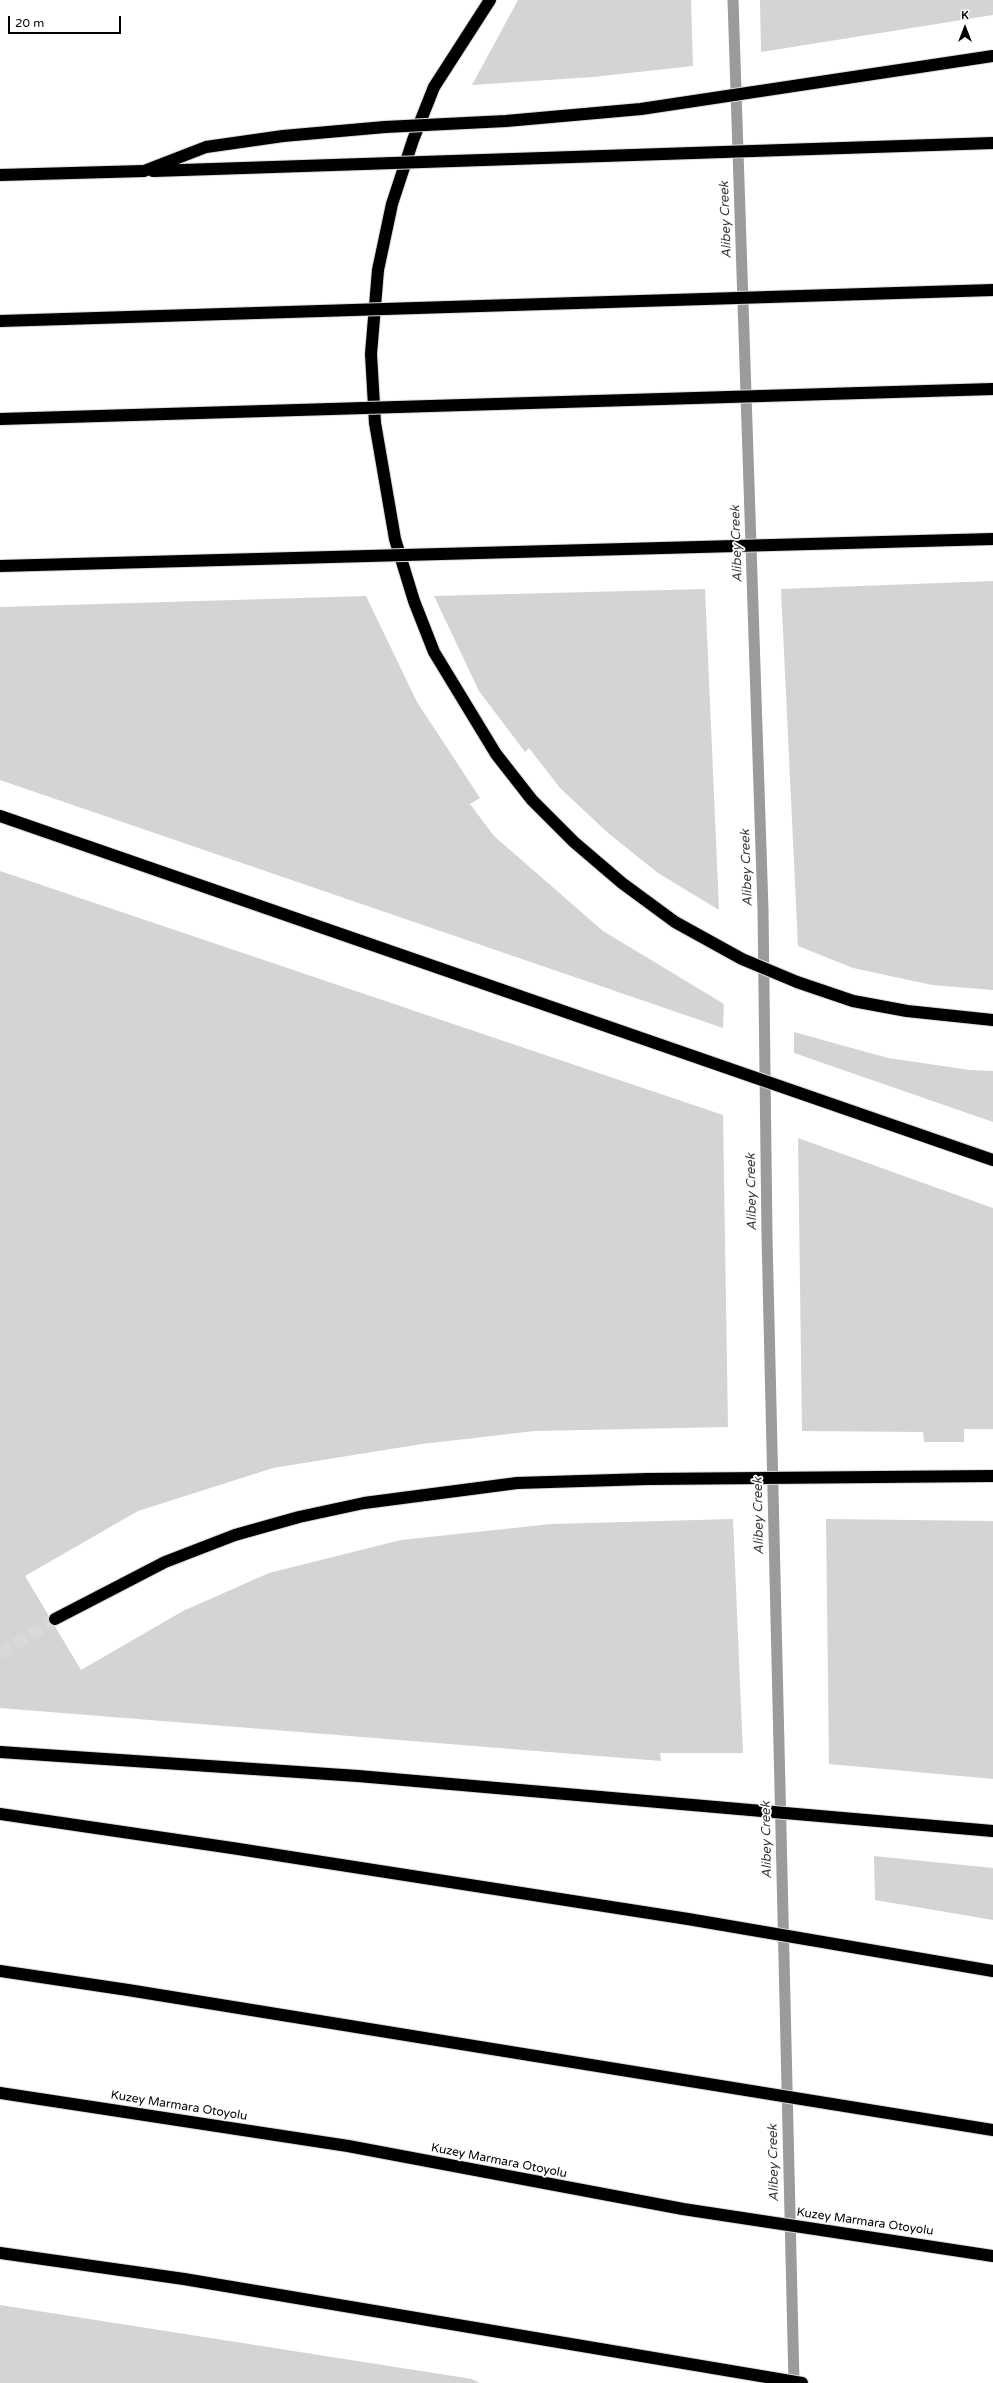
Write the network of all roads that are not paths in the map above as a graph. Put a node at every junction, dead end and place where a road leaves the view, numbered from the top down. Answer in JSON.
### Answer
{"nodes":[{"id":1,"x":490,"y":0,"type":"edge"},
{"id":2,"x":993,"y":56,"type":"edge"},
{"id":3,"x":993,"y":142,"type":"edge"},
{"id":4,"x":144,"y":171,"type":"junction"},
{"id":5,"x":0,"y":175,"type":"edge"},
{"id":6,"x":993,"y":290,"type":"edge"},
{"id":7,"x":0,"y":321,"type":"edge"},
{"id":8,"x":993,"y":389,"type":"edge"},
{"id":9,"x":0,"y":419,"type":"edge"},
{"id":10,"x":993,"y":539,"type":"edge"},
{"id":11,"x":0,"y":566,"type":"edge"},
{"id":12,"x":0,"y":816,"type":"edge"},
{"id":13,"x":993,"y":1020,"type":"edge"},
{"id":14,"x":993,"y":1160,"type":"edge"},
{"id":15,"x":993,"y":1476,"type":"edge"},
{"id":16,"x":55,"y":1619,"type":"tunnel mouth"},
{"id":17,"x":0,"y":1752,"type":"edge"},
{"id":18,"x":0,"y":1814,"type":"edge"},
{"id":19,"x":993,"y":1831,"type":"edge"},
{"id":20,"x":0,"y":1971,"type":"edge"},
{"id":21,"x":993,"y":1971,"type":"edge"},
{"id":22,"x":0,"y":2093,"type":"edge"},
{"id":23,"x":993,"y":2130,"type":"edge"},
{"id":24,"x":0,"y":2253,"type":"edge"},
{"id":25,"x":993,"y":2256,"type":"edge"},
{"id":26,"x":802,"y":2383,"type":"edge"}],
"edges":[{"from":1,"to":13,"type":"highway"},
{"from":2,"to":4,"type":"highway","bridge":true},
{"from":3,"to":4,"type":"highway","bridge":true},
{"from":4,"to":5,"type":"highway"},
{"from":6,"to":7,"type":"highway","bridge":true},
{"from":8,"to":9,"type":"highway","bridge":true},
{"from":10,"to":11,"type":"highway","bridge":true},
{"from":12,"to":14,"type":"highway"},
{"from":15,"to":16,"type":"highway"},
{"from":17,"to":19,"type":"highway"},
{"from":18,"to":21,"type":"highway"},
{"from":20,"to":23,"type":"highway"},
{"from":22,"to":25,"type":"highway","name":"Kuzey Marmara Otoyolu"},
{"from":24,"to":26,"type":"highway"}]}
